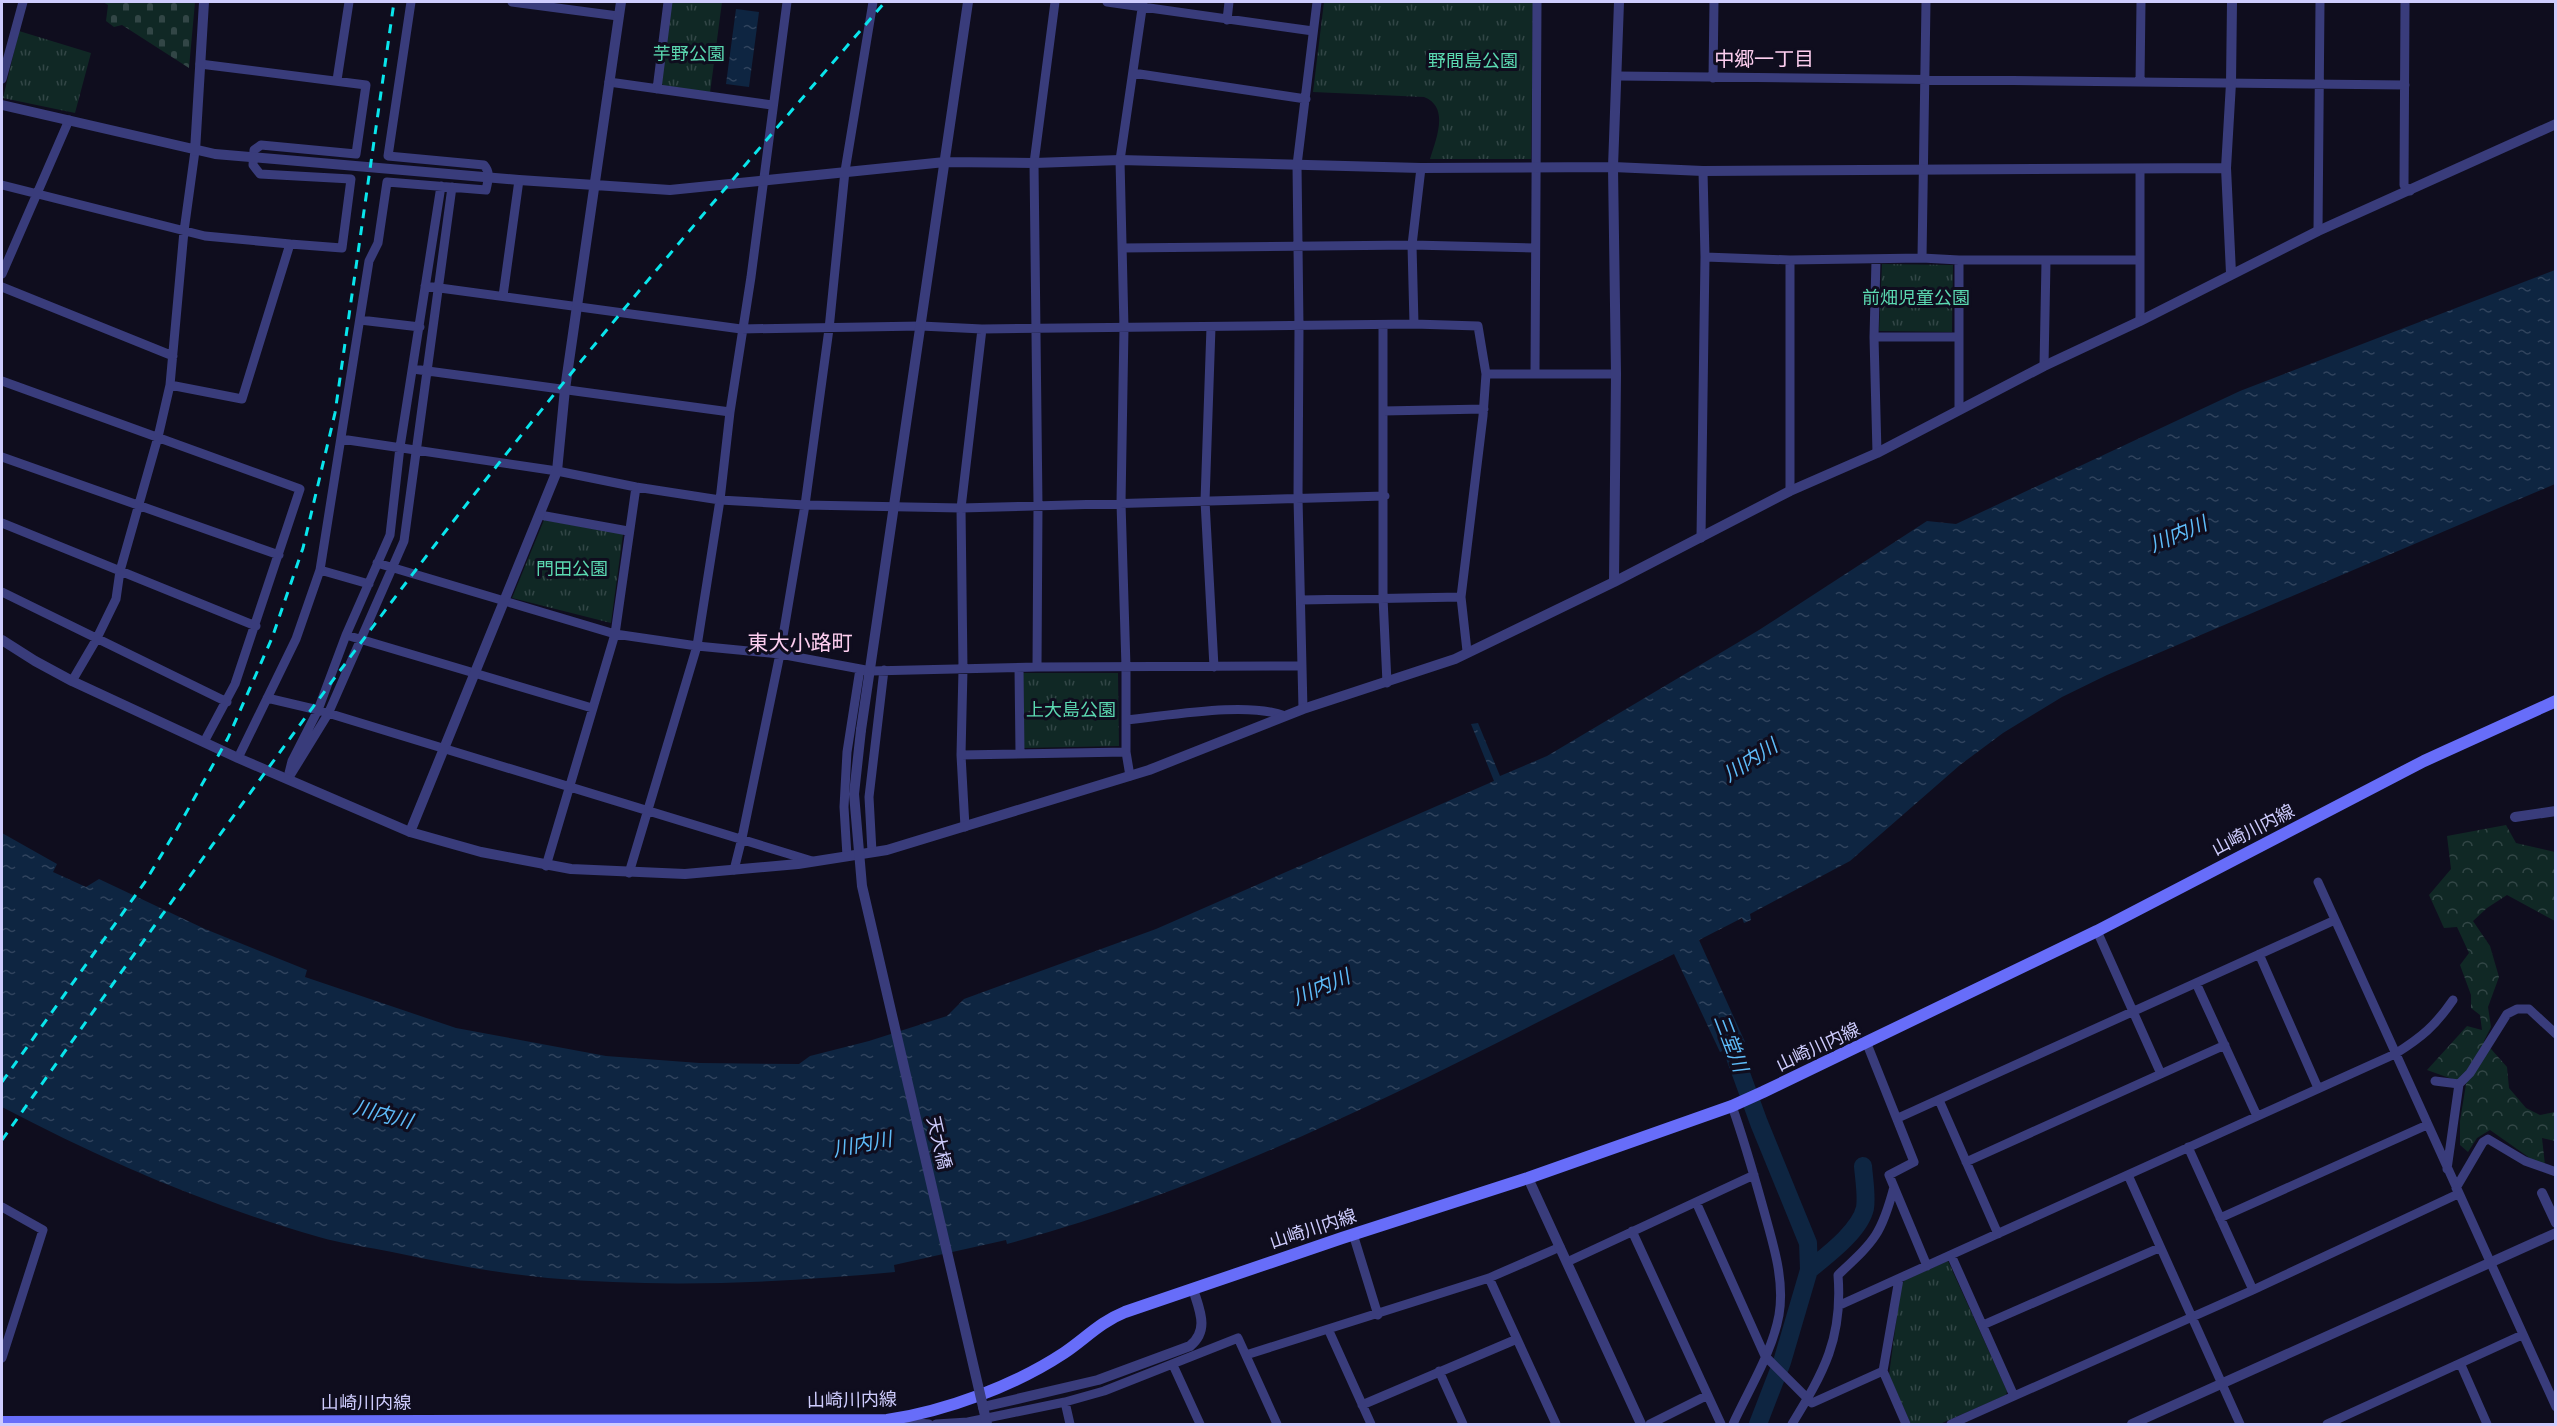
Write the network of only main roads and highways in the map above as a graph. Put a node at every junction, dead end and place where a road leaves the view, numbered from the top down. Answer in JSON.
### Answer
{"nodes":[{"id":1,"x":2556,"y":700,"type":"edge"},
{"id":2,"x":2,"y":1422,"type":"edge"},
{"id":3,"x":580,"y":1422,"type":"edge"},
{"id":4,"x":888,"y":1422,"type":"edge"},
{"id":5,"x":157,"y":1423,"type":"edge"}],
"edges":[{"from":1,"to":4,"type":"main road","name":"山崎川内線"},
{"from":2,"to":5,"type":"main road","name":"山崎川内線"},
{"from":3,"to":4,"type":"main road","name":"山崎川内線"},
{"from":3,"to":5,"type":"main road","name":"山崎川内線"}]}
